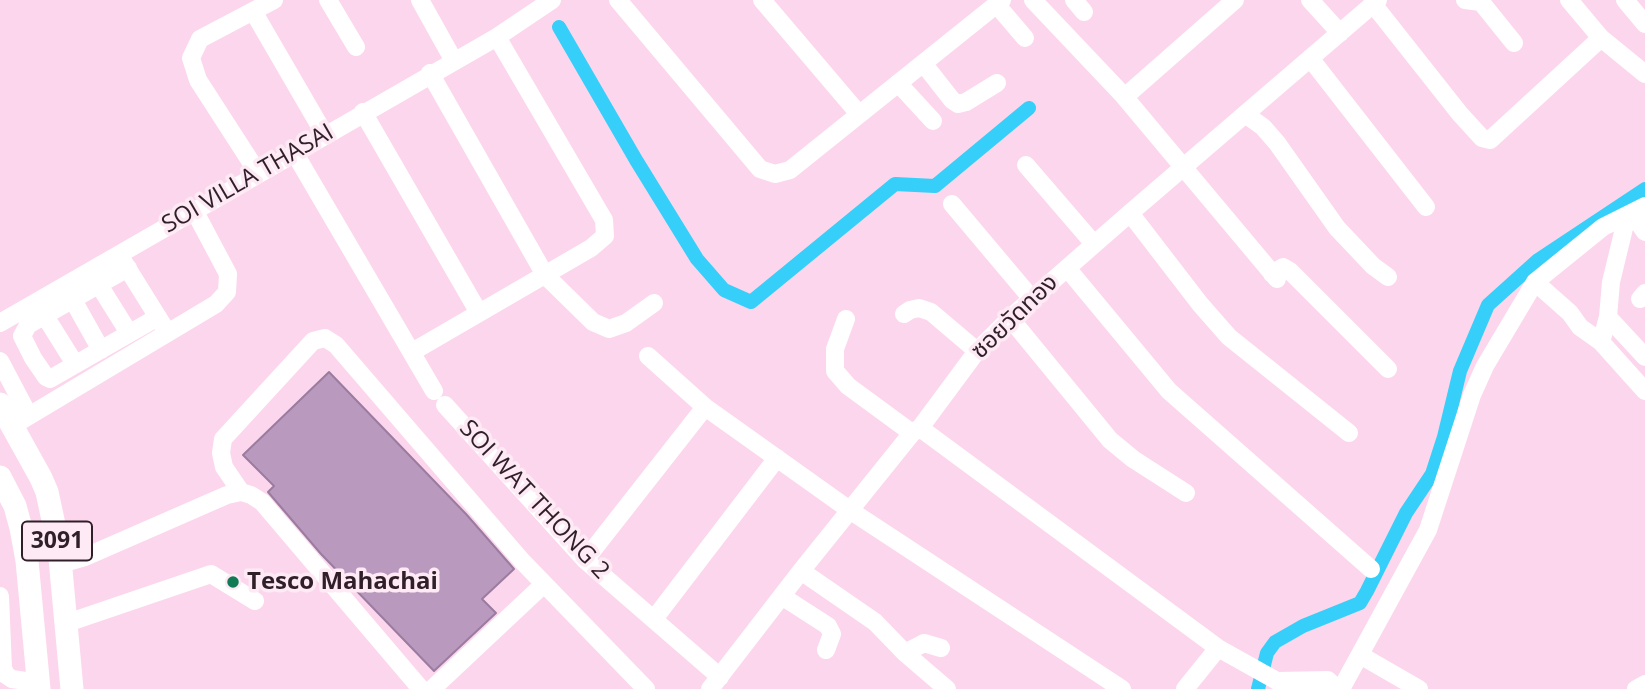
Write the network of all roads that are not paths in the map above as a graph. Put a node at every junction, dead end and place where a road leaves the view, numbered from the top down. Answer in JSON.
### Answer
{"nodes":[{"id":1,"x":274,"y":0,"type":"edge"},
{"id":2,"x":328,"y":0,"type":"edge"},
{"id":3,"x":420,"y":0,"type":"edge"},
{"id":4,"x":552,"y":0,"type":"edge"},
{"id":5,"x":618,"y":0,"type":"edge"},
{"id":6,"x":762,"y":0,"type":"edge"},
{"id":7,"x":1033,"y":0,"type":"edge"},
{"id":8,"x":1235,"y":0,"type":"edge"},
{"id":9,"x":1310,"y":0,"type":"edge"},
{"id":10,"x":1465,"y":0,"type":"edge"},
{"id":11,"x":1569,"y":0,"type":"edge"},
{"id":12,"x":1625,"y":0,"type":"edge"},
{"id":13,"x":999,"y":2,"type":"edge"},
{"id":14,"x":1375,"y":2,"type":"edge"},
{"id":15,"x":253,"y":11,"type":"junction"},
{"id":16,"x":1645,"y":24,"type":"edge"},
{"id":17,"x":1339,"y":33,"type":"junction"},
{"id":18,"x":498,"y":37,"type":"junction"},
{"id":19,"x":1025,"y":38,"type":"dead end"},
{"id":20,"x":1601,"y":38,"type":"junction"},
{"id":21,"x":1514,"y":43,"type":"dead end"},
{"id":22,"x":356,"y":47,"type":"dead end"},
{"id":23,"x":1310,"y":58,"type":"junction"},
{"id":24,"x":454,"y":61,"type":"junction"},
{"id":25,"x":923,"y":63,"type":"junction"},
{"id":26,"x":430,"y":73,"type":"junction"},
{"id":27,"x":1645,"y":74,"type":"edge"},
{"id":28,"x":898,"y":83,"type":"junction"},
{"id":29,"x":997,"y":83,"type":"dead end"},
{"id":30,"x":1122,"y":94,"type":"junction"},
{"id":31,"x":363,"y":113,"type":"junction"},
{"id":32,"x":859,"y":114,"type":"junction"},
{"id":33,"x":1245,"y":114,"type":"junction"},
{"id":34,"x":933,"y":121,"type":"dead end"},
{"id":35,"x":325,"y":135,"type":"junction"},
{"id":36,"x":294,"y":152,"type":"junction"},
{"id":37,"x":1026,"y":165,"type":"dead end"},
{"id":38,"x":1183,"y":167,"type":"junction"},
{"id":39,"x":258,"y":173,"type":"junction"},
{"id":40,"x":952,"y":204,"type":"dead end"},
{"id":41,"x":1426,"y":207,"type":"dead end"},
{"id":42,"x":194,"y":210,"type":"junction"},
{"id":43,"x":1635,"y":212,"type":"edge"},
{"id":44,"x":1130,"y":213,"type":"junction"},
{"id":45,"x":1645,"y":232,"type":"edge"},
{"id":46,"x":1094,"y":244,"type":"junction"},
{"id":47,"x":123,"y":261,"type":"junction"},
{"id":48,"x":1067,"y":268,"type":"junction"},
{"id":49,"x":545,"y":275,"type":"junction"},
{"id":50,"x":1388,"y":277,"type":"dead end"},
{"id":51,"x":1535,"y":282,"type":"junction"},
{"id":52,"x":99,"y":285,"type":"junction"},
{"id":53,"x":1032,"y":299,"type":"junction"},
{"id":54,"x":73,"y":300,"type":"junction"},
{"id":55,"x":654,"y":303,"type":"dead end"},
{"id":56,"x":479,"y":313,"type":"junction"},
{"id":57,"x":904,"y":314,"type":"dead end"},
{"id":58,"x":45,"y":316,"type":"junction"},
{"id":59,"x":158,"y":317,"type":"junction"},
{"id":60,"x":1608,"y":317,"type":"junction"},
{"id":61,"x":1010,"y":318,"type":"junction"},
{"id":62,"x":846,"y":319,"type":"dead end"},
{"id":63,"x":0,"y":323,"type":"edge"},
{"id":64,"x":129,"y":333,"type":"junction"},
{"id":65,"x":168,"y":333,"type":"junction"},
{"id":66,"x":1601,"y":342,"type":"junction"},
{"id":67,"x":101,"y":350,"type":"junction"},
{"id":68,"x":977,"y":351,"type":"junction"},
{"id":69,"x":411,"y":352,"type":"junction"},
{"id":70,"x":648,"y":356,"type":"dead end"},
{"id":71,"x":1645,"y":356,"type":"edge"},
{"id":72,"x":33,"y":358,"type":"junction"},
{"id":73,"x":75,"y":365,"type":"junction"},
{"id":74,"x":3,"y":368,"type":"edge"},
{"id":75,"x":1388,"y":369,"type":"dead end"},
{"id":76,"x":1641,"y":381,"type":"edge"},
{"id":77,"x":0,"y":404,"type":"edge"},
{"id":78,"x":705,"y":407,"type":"junction"},
{"id":79,"x":21,"y":421,"type":"junction"},
{"id":80,"x":916,"y":430,"type":"junction"},
{"id":81,"x":1349,"y":433,"type":"dead end"},
{"id":82,"x":777,"y":458,"type":"junction"},
{"id":83,"x":0,"y":477,"type":"edge"},
{"id":84,"x":241,"y":492,"type":"junction"},
{"id":85,"x":1186,"y":494,"type":"dead end"},
{"id":86,"x":851,"y":512,"type":"junction"},
{"id":87,"x":585,"y":559,"type":"junction"},
{"id":88,"x":60,"y":564,"type":"junction"},
{"id":89,"x":1371,"y":569,"type":"dead end"},
{"id":90,"x":802,"y":571,"type":"junction"},
{"id":91,"x":544,"y":584,"type":"junction"},
{"id":92,"x":0,"y":596,"type":"edge"},
{"id":93,"x":783,"y":597,"type":"junction"},
{"id":94,"x":255,"y":601,"type":"dead end"},
{"id":95,"x":654,"y":619,"type":"junction"},
{"id":96,"x":67,"y":622,"type":"junction"},
{"id":97,"x":941,"y":648,"type":"dead end"},
{"id":98,"x":1218,"y":648,"type":"junction"},
{"id":99,"x":826,"y":650,"type":"dead end"},
{"id":100,"x":905,"y":653,"type":"junction"},
{"id":101,"x":1360,"y":655,"type":"junction"},
{"id":102,"x":715,"y":683,"type":"edge"},
{"id":103,"x":1645,"y":684,"type":"edge"},
{"id":104,"x":39,"y":686,"type":"edge"},
{"id":105,"x":72,"y":689,"type":"edge"},
{"id":106,"x":421,"y":689,"type":"edge"},
{"id":107,"x":432,"y":689,"type":"edge"},
{"id":108,"x":646,"y":689,"type":"edge"},
{"id":109,"x":947,"y":689,"type":"edge"},
{"id":110,"x":1122,"y":689,"type":"edge"},
{"id":111,"x":1185,"y":689,"type":"edge"},
{"id":112,"x":1339,"y":689,"type":"edge"},
{"id":113,"x":1419,"y":689,"type":"edge"},
{"id":114,"x":1636,"y":689,"type":"edge"}],
"edges":[{"from":1,"to":15,"type":"street"},
{"from":2,"to":22,"type":"street"},
{"from":3,"to":24,"type":"street"},
{"from":4,"to":18,"type":"street","name":"SOI VILLA THASAI"},
{"from":5,"to":32,"type":"street"},
{"from":6,"to":32,"type":"street"},
{"from":7,"to":30,"type":"street"},
{"from":8,"to":30,"type":"street"},
{"from":9,"to":17,"type":"street"},
{"from":10,"to":21,"type":"street"},
{"from":11,"to":20,"type":"street"},
{"from":12,"to":16,"type":"street"},
{"from":13,"to":19,"type":"street"},
{"from":13,"to":25,"type":"street"},
{"from":14,"to":17,"type":"street","name":"ซอยวัดทอง"},
{"from":14,"to":20,"type":"street"},
{"from":15,"to":35,"type":"street"},
{"from":15,"to":39,"type":"street"},
{"from":17,"to":23,"type":"street","name":"ซอยวัดทอง"},
{"from":18,"to":24,"type":"street","name":"SOI VILLA THASAI"},
{"from":18,"to":49,"type":"street"},
{"from":20,"to":27,"type":"street"},
{"from":23,"to":33,"type":"street","name":"ซอยวัดทอง"},
{"from":23,"to":41,"type":"street"},
{"from":24,"to":26,"type":"street","name":"SOI VILLA THASAI"},
{"from":25,"to":28,"type":"street"},
{"from":25,"to":29,"type":"street"},
{"from":26,"to":31,"type":"street","name":"SOI VILLA THASAI"},
{"from":26,"to":49,"type":"street"},
{"from":28,"to":32,"type":"street"},
{"from":28,"to":34,"type":"street"},
{"from":30,"to":38,"type":"street"},
{"from":31,"to":35,"type":"street","name":"SOI VILLA THASAI"},
{"from":31,"to":56,"type":"street"},
{"from":33,"to":38,"type":"street","name":"ซอยวัดทอง"},
{"from":33,"to":50,"type":"street"},
{"from":35,"to":36,"type":"street","name":"SOI VILLA THASAI"},
{"from":36,"to":39,"type":"street","name":"SOI VILLA THASAI"},
{"from":36,"to":69,"type":"street","name":"SOI WAT THONG 2"},
{"from":37,"to":46,"type":"street"},
{"from":38,"to":44,"type":"street","name":"ซอยวัดทอง"},
{"from":38,"to":75,"type":"street"},
{"from":39,"to":42,"type":"street","name":"SOI VILLA THASAI"},
{"from":40,"to":53,"type":"street"},
{"from":42,"to":47,"type":"street","name":"SOI VILLA THASAI"},
{"from":42,"to":65,"type":"street"},
{"from":43,"to":45,"type":"street"},
{"from":43,"to":51,"type":"street"},
{"from":43,"to":60,"type":"street"},
{"from":44,"to":46,"type":"street","name":"ซอยวัดทอง"},
{"from":44,"to":81,"type":"street"},
{"from":46,"to":48,"type":"street","name":"ซอยวัดทอง"},
{"from":47,"to":52,"type":"street"},
{"from":47,"to":59,"type":"street"},
{"from":47,"to":63,"type":"street","name":"SOI VILLA THASAI"},
{"from":48,"to":53,"type":"street","name":"ซอยวัดทอง"},
{"from":48,"to":89,"type":"street"},
{"from":49,"to":55,"type":"street"},
{"from":49,"to":56,"type":"street"},
{"from":51,"to":66,"type":"street"},
{"from":51,"to":101,"type":"street"},
{"from":52,"to":54,"type":"street"},
{"from":52,"to":64,"type":"street"},
{"from":53,"to":61,"type":"street","name":"ซอยวัดทอง"},
{"from":54,"to":58,"type":"street"},
{"from":54,"to":67,"type":"street"},
{"from":56,"to":69,"type":"street"},
{"from":57,"to":68,"type":"street"},
{"from":58,"to":72,"type":"street"},
{"from":58,"to":73,"type":"street"},
{"from":59,"to":64,"type":"street"},
{"from":59,"to":65,"type":"street"},
{"from":60,"to":66,"type":"street"},
{"from":60,"to":71,"type":"street"},
{"from":61,"to":68,"type":"street","name":"ซอยวัดทอง"},
{"from":61,"to":85,"type":"street"},
{"from":62,"to":80,"type":"street"},
{"from":64,"to":67,"type":"street"},
{"from":65,"to":79,"type":"street"},
{"from":66,"to":76,"type":"street"},
{"from":67,"to":73,"type":"street"},
{"from":68,"to":80,"type":"street","name":"ซอยวัดทอง"},
{"from":69,"to":87,"type":"street","name":"SOI WAT THONG 2"},
{"from":70,"to":78,"type":"street"},
{"from":72,"to":73,"type":"street"},
{"from":72,"to":74,"type":"street"},
{"from":74,"to":79,"type":"street"},
{"from":77,"to":79,"type":"main road","number":"3091"},
{"from":78,"to":82,"type":"street"},
{"from":78,"to":87,"type":"street"},
{"from":79,"to":88,"type":"main road","number":"3091"},
{"from":80,"to":86,"type":"street","name":"ซอยวัดทอง"},
{"from":80,"to":98,"type":"street"},
{"from":82,"to":86,"type":"street"},
{"from":82,"to":95,"type":"street"},
{"from":83,"to":104,"type":"main road","number":"3091"},
{"from":84,"to":88,"type":"street"},
{"from":84,"to":91,"type":"street"},
{"from":84,"to":106,"type":"street"},
{"from":86,"to":90,"type":"street","name":"ซอยวัดทอง"},
{"from":86,"to":110,"type":"street"},
{"from":87,"to":95,"type":"street","name":"SOI WAT THONG 2"},
{"from":88,"to":96,"type":"main road","number":"3091"},
{"from":90,"to":93,"type":"street","name":"ซอยวัดทอง"},
{"from":90,"to":100,"type":"street"},
{"from":91,"to":107,"type":"street"},
{"from":91,"to":108,"type":"street"},
{"from":92,"to":104,"type":"street"},
{"from":93,"to":99,"type":"street"},
{"from":93,"to":102,"type":"street","name":"ซอยวัดทอง"},
{"from":94,"to":96,"type":"street"},
{"from":95,"to":102,"type":"street","name":"SOI WAT THONG 2"},
{"from":96,"to":105,"type":"main road","number":"3091"},
{"from":97,"to":100,"type":"street"},
{"from":98,"to":111,"type":"street"},
{"from":98,"to":112,"type":"street"},
{"from":100,"to":109,"type":"street"},
{"from":101,"to":112,"type":"street"},
{"from":101,"to":113,"type":"street"},
{"from":103,"to":114,"type":"street"}]}
